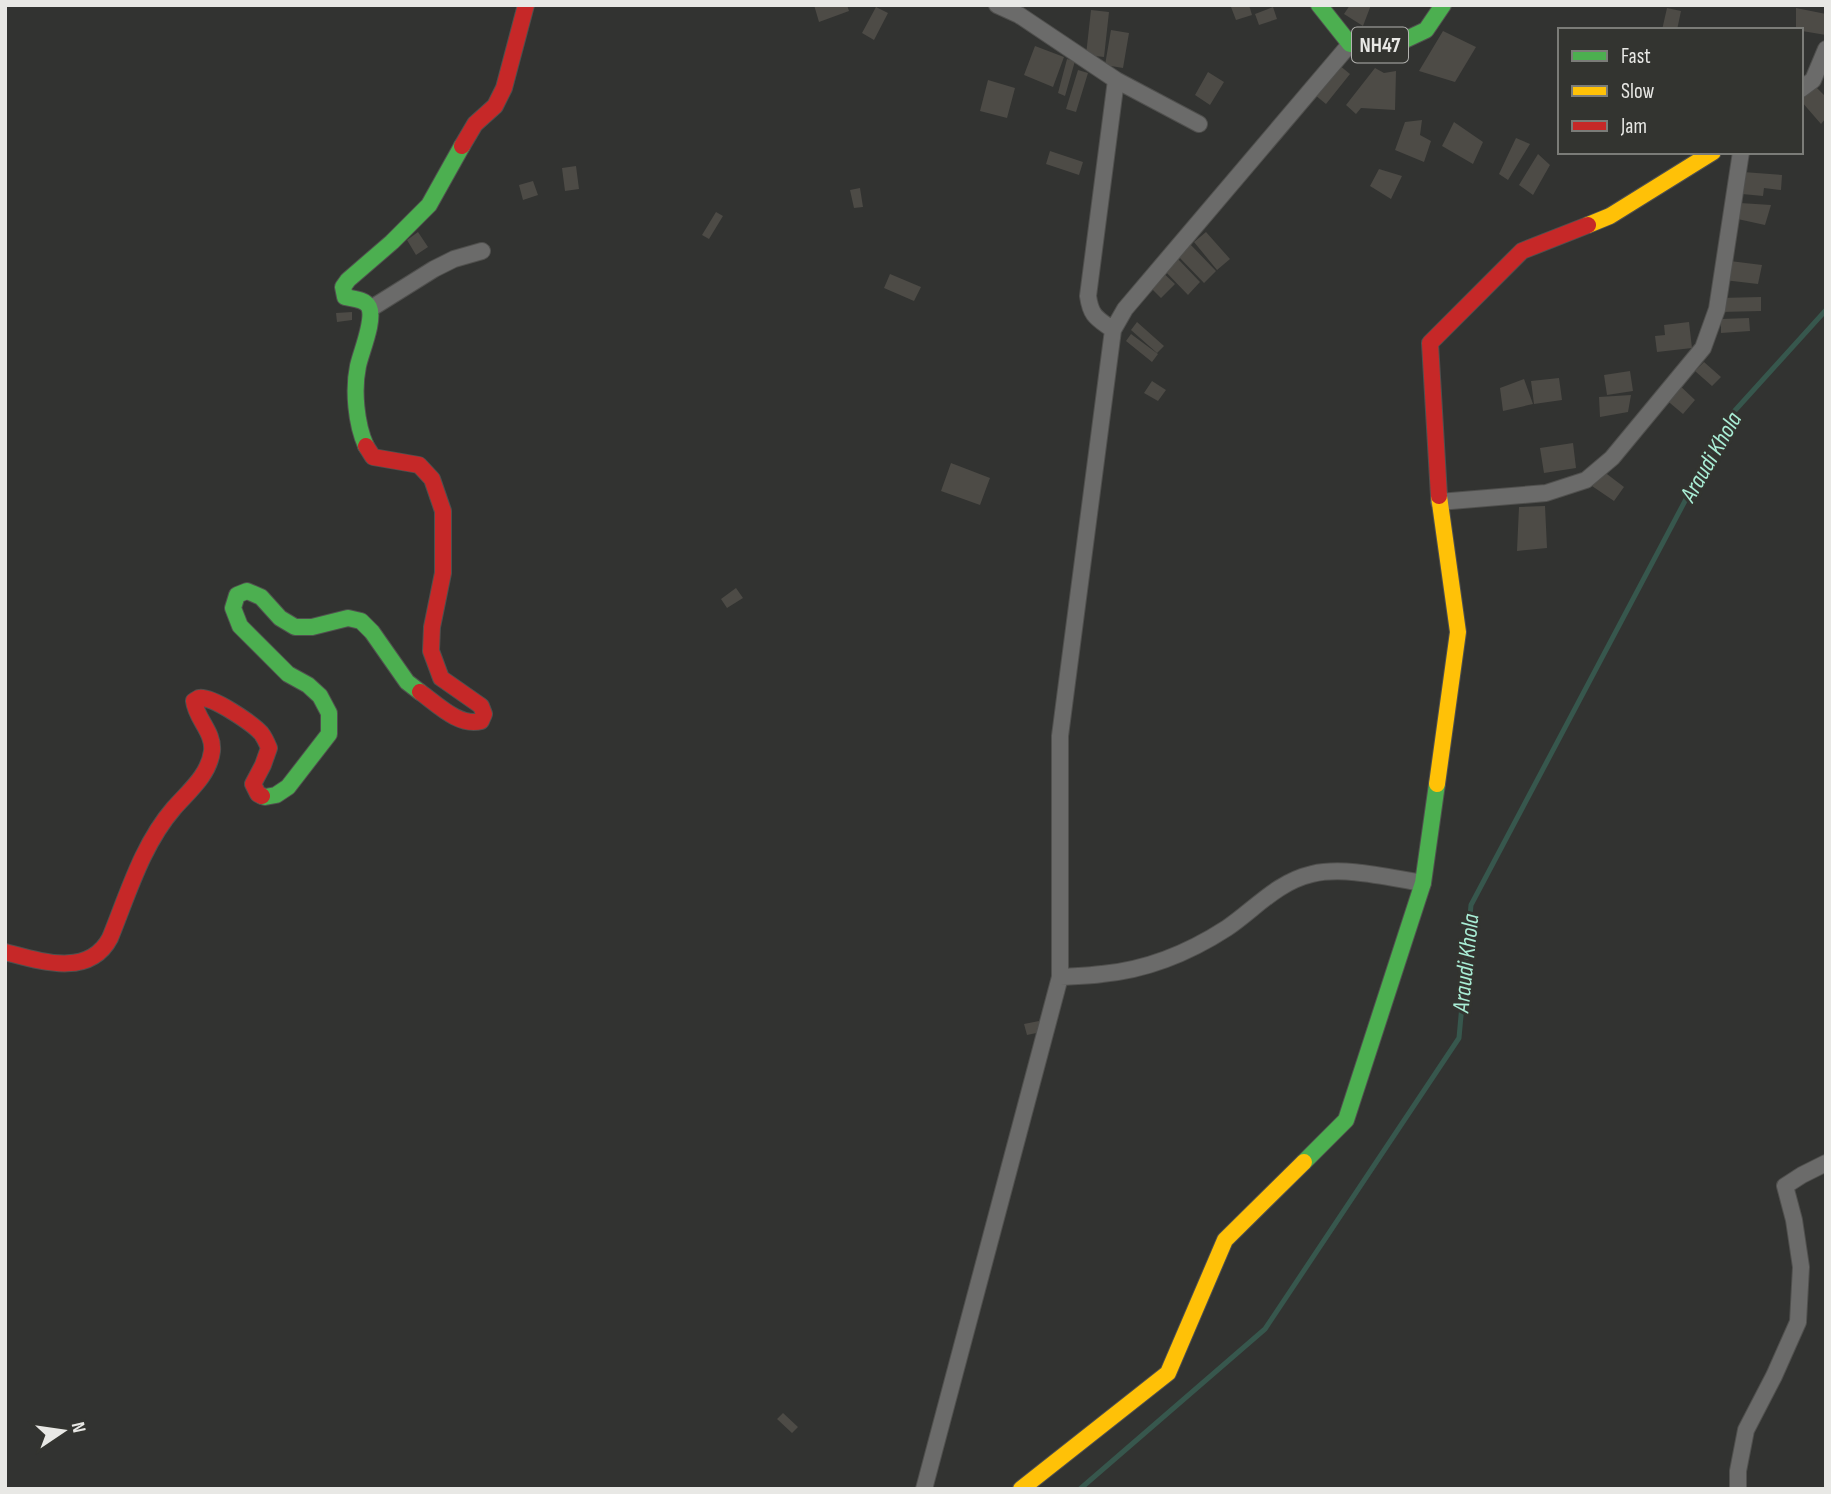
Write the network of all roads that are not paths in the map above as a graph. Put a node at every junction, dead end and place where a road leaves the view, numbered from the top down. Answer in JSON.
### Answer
{"nodes":[{"id":1,"x":526,"y":5,"type":"edge"},
{"id":2,"x":998,"y":5,"type":"edge"},
{"id":3,"x":1319,"y":5,"type":"edge"},
{"id":4,"x":1443,"y":5,"type":"edge"},
{"id":5,"x":1350,"y":44,"type":"junction"},
{"id":6,"x":1826,"y":49,"type":"edge"},
{"id":7,"x":1116,"y":79,"type":"junction"},
{"id":8,"x":1803,"y":88,"type":"edge"},
{"id":9,"x":1199,"y":124,"type":"dead end"},
{"id":10,"x":1710,"y":154,"type":"edge"},
{"id":11,"x":1741,"y":154,"type":"edge"},
{"id":12,"x":482,"y":251,"type":"dead end"},
{"id":13,"x":370,"y":309,"type":"junction"},
{"id":14,"x":1113,"y":330,"type":"junction"},
{"id":15,"x":1439,"y":502,"type":"junction"},
{"id":16,"x":1423,"y":883,"type":"junction"},
{"id":17,"x":5,"y":952,"type":"edge"},
{"id":18,"x":1060,"y":977,"type":"junction"},
{"id":19,"x":1826,"y":1163,"type":"edge"},
{"id":20,"x":924,"y":1489,"type":"edge"},
{"id":21,"x":1021,"y":1489,"type":"edge"},
{"id":22,"x":1738,"y":1489,"type":"edge"}],
"edges":[{"from":1,"to":13,"type":"main road"},
{"from":2,"to":7,"type":"street"},
{"from":3,"to":5,"type":"main road","number":"NH47"},
{"from":4,"to":5,"type":"main road","number":"NH47"},
{"from":5,"to":14,"type":"street"},
{"from":6,"to":8,"type":"street"},
{"from":7,"to":9,"type":"street"},
{"from":7,"to":14,"type":"street"},
{"from":10,"to":15,"type":"main road"},
{"from":11,"to":15,"type":"street"},
{"from":12,"to":13,"type":"street"},
{"from":13,"to":17,"type":"main road"},
{"from":14,"to":18,"type":"street"},
{"from":15,"to":16,"type":"main road"},
{"from":16,"to":18,"type":"street"},
{"from":16,"to":21,"type":"main road"},
{"from":18,"to":20,"type":"street"},
{"from":19,"to":22,"type":"street"}]}
